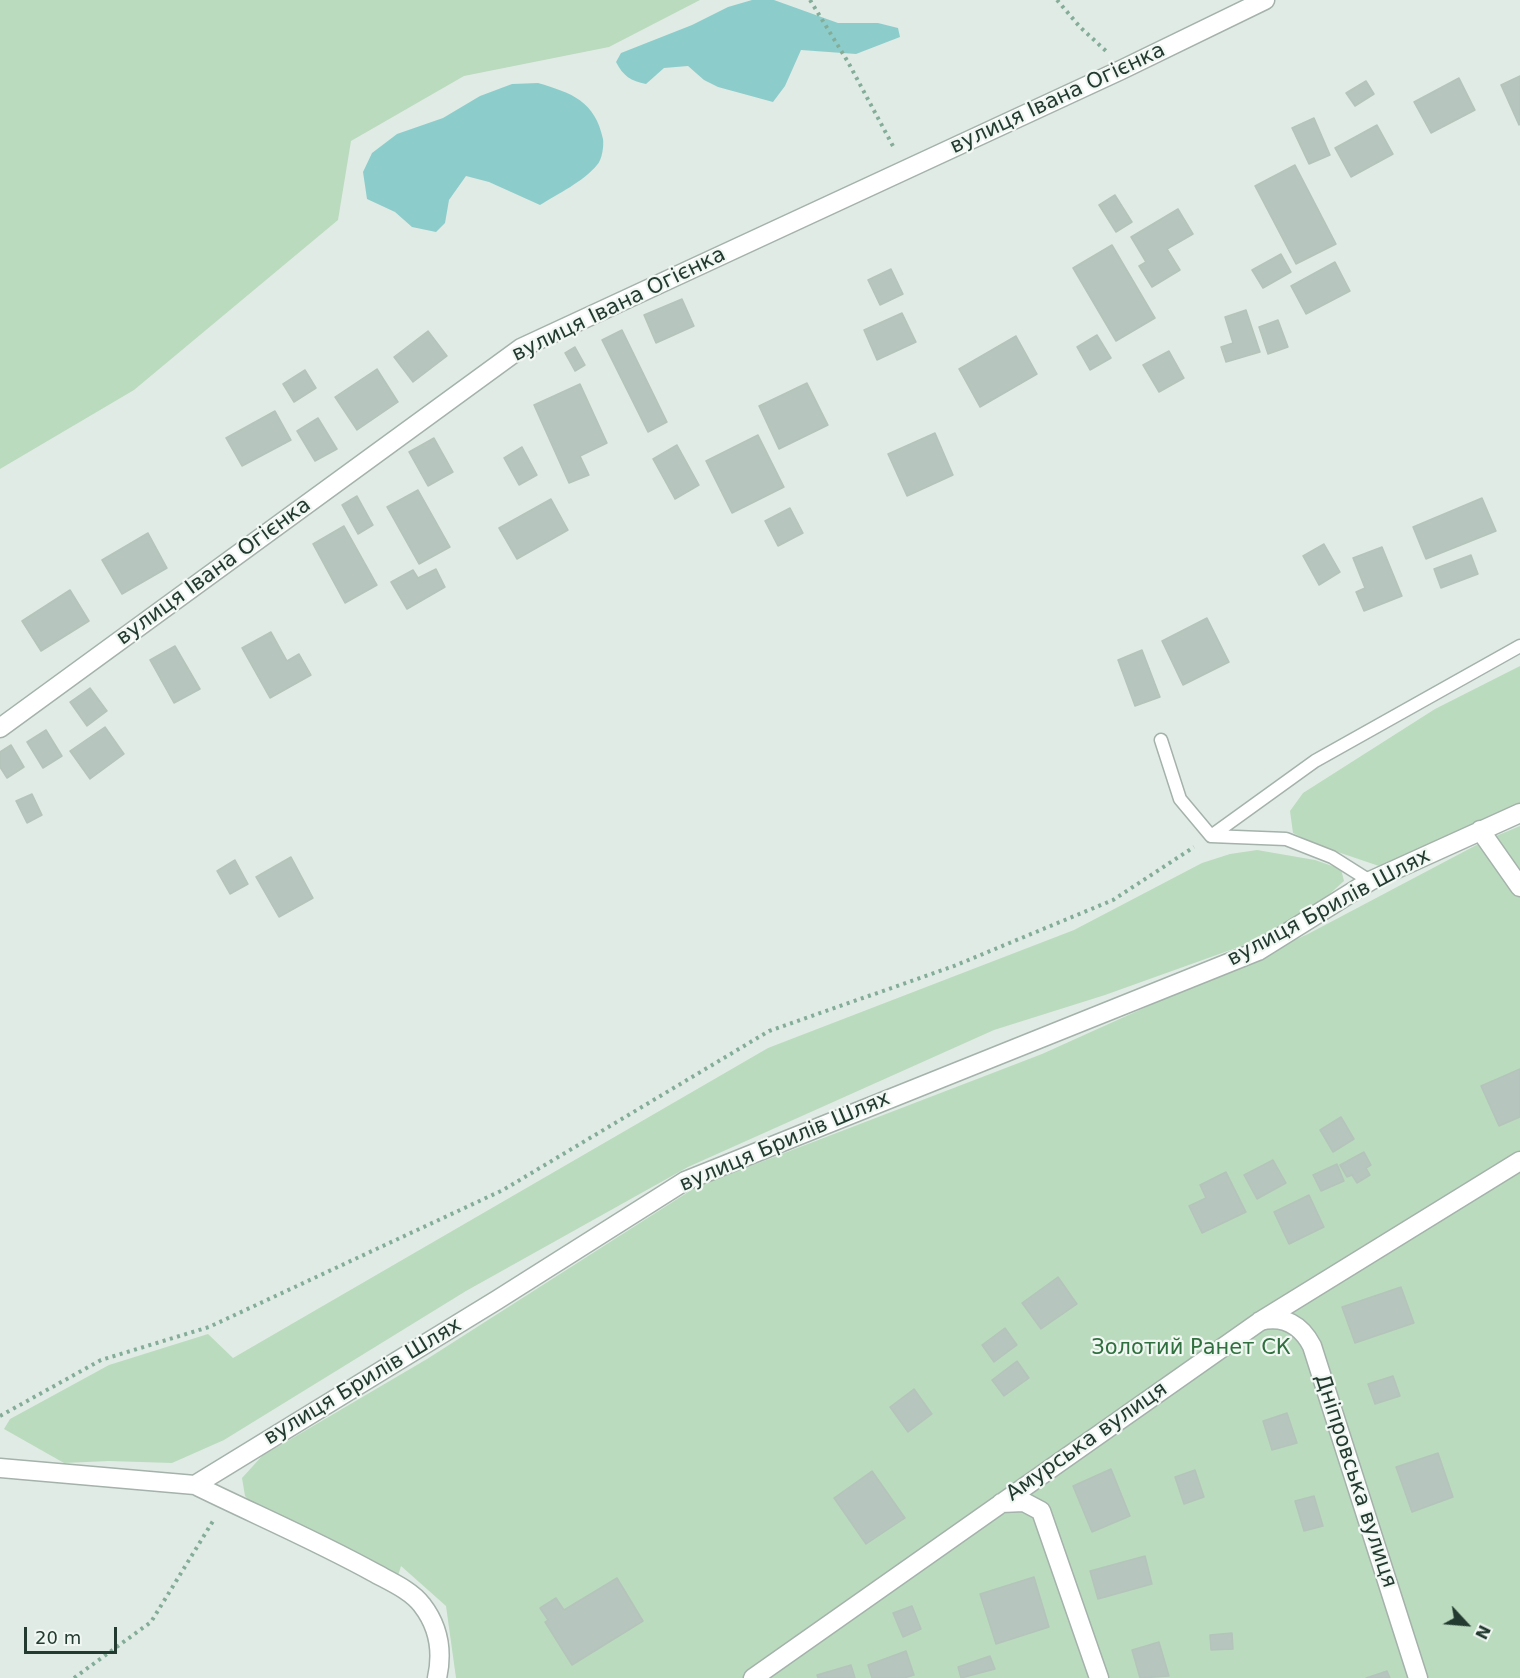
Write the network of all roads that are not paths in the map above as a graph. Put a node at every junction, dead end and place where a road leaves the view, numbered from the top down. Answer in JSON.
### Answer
{"nodes":[{"id":1,"x":1265,"y":0,"type":"edge"},
{"id":2,"x":1520,"y":646,"type":"edge"},
{"id":3,"x":0,"y":728,"type":"edge"},
{"id":4,"x":1161,"y":740,"type":"dead end"},
{"id":5,"x":1520,"y":813,"type":"edge"},
{"id":6,"x":1480,"y":830,"type":"junction"},
{"id":7,"x":1211,"y":836,"type":"junction"},
{"id":8,"x":1370,"y":881,"type":"junction"},
{"id":9,"x":1520,"y":887,"type":"edge"},
{"id":10,"x":1520,"y":1161,"type":"edge"},
{"id":11,"x":1259,"y":1322,"type":"junction"},
{"id":12,"x":0,"y":1468,"type":"edge"},
{"id":13,"x":195,"y":1485,"type":"junction"},
{"id":14,"x":999,"y":1503,"type":"junction"},
{"id":15,"x":437,"y":1678,"type":"edge"},
{"id":16,"x":753,"y":1678,"type":"edge"},
{"id":17,"x":1099,"y":1678,"type":"edge"},
{"id":18,"x":1418,"y":1678,"type":"edge"}],
"edges":[{"from":1,"to":3,"type":"street","name":"вулиця Івана Огієнка"},
{"from":2,"to":7,"type":"lane"},
{"from":4,"to":7,"type":"lane"},
{"from":5,"to":6,"type":"street","name":"вулиця Брилів Шлях"},
{"from":6,"to":8,"type":"street","name":"вулиця Брилів Шлях"},
{"from":6,"to":9,"type":"street"},
{"from":7,"to":8,"type":"lane"},
{"from":8,"to":13,"type":"street","name":"вулиця Брилів Шлях"},
{"from":10,"to":11,"type":"street","name":"Амурська вулиця"},
{"from":11,"to":14,"type":"street","name":"Амурська вулиця"},
{"from":11,"to":18,"type":"street","name":"Дніпровська вулиця"},
{"from":12,"to":13,"type":"street"},
{"from":13,"to":15,"type":"street"},
{"from":14,"to":16,"type":"street","name":"Амурська вулиця"},
{"from":14,"to":17,"type":"street"}]}
